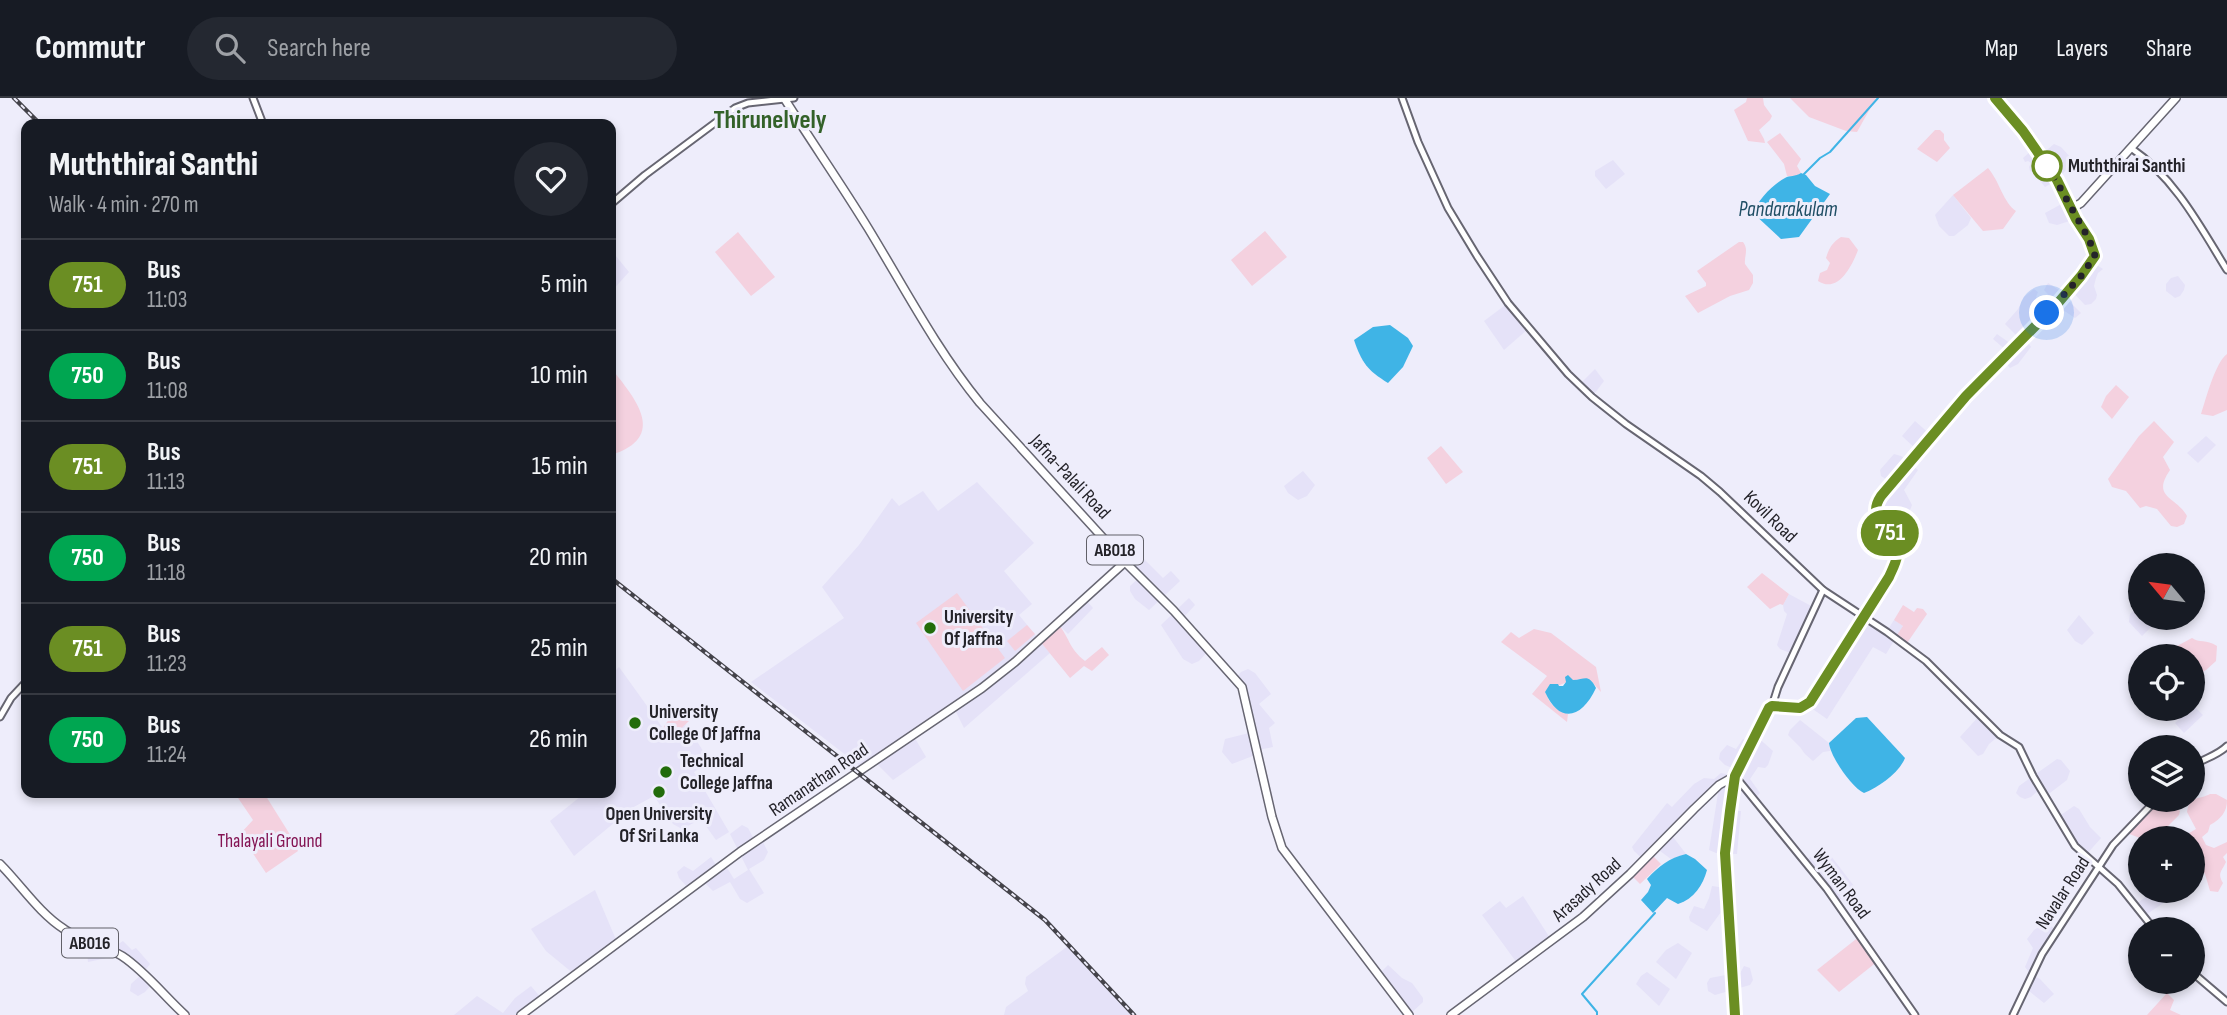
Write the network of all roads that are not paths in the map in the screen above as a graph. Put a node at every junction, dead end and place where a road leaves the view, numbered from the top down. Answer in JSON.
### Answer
{"nodes":[{"id":1,"x":253,"y":98,"type":"edge"},
{"id":2,"x":794,"y":98,"type":"edge"},
{"id":3,"x":1402,"y":98,"type":"edge"},
{"id":4,"x":1995,"y":98,"type":"edge"},
{"id":5,"x":2176,"y":98,"type":"edge"},
{"id":6,"x":785,"y":99,"type":"edge"},
{"id":7,"x":261,"y":119,"type":"edge"},
{"id":8,"x":2131,"y":148,"type":"junction"},
{"id":9,"x":616,"y":200,"type":"edge"},
{"id":10,"x":2071,"y":209,"type":"junction"},
{"id":11,"x":2227,"y":270,"type":"edge"},
{"id":12,"x":1125,"y":562,"type":"junction"},
{"id":13,"x":1823,"y":590,"type":"junction"},
{"id":14,"x":1864,"y":618,"type":"junction"},
{"id":15,"x":21,"y":687,"type":"edge"},
{"id":16,"x":1772,"y":706,"type":"junction"},
{"id":17,"x":0,"y":717,"type":"edge"},
{"id":18,"x":2227,"y":746,"type":"edge"},
{"id":19,"x":2205,"y":759,"type":"edge"},
{"id":20,"x":1735,"y":776,"type":"junction"},
{"id":21,"x":2144,"y":812,"type":"edge"},
{"id":22,"x":0,"y":864,"type":"edge"},
{"id":23,"x":2099,"y":868,"type":"junction"},
{"id":24,"x":2144,"y":917,"type":"edge"},
{"id":25,"x":2205,"y":983,"type":"edge"},
{"id":26,"x":2227,"y":1002,"type":"edge"},
{"id":27,"x":185,"y":1015,"type":"edge"},
{"id":28,"x":521,"y":1015,"type":"edge"},
{"id":29,"x":1409,"y":1015,"type":"edge"},
{"id":30,"x":1451,"y":1015,"type":"edge"},
{"id":31,"x":1735,"y":1015,"type":"edge"},
{"id":32,"x":1915,"y":1015,"type":"edge"},
{"id":33,"x":2013,"y":1015,"type":"edge"}],
"edges":[{"from":1,"to":7,"type":"street"},
{"from":2,"to":6,"type":"street"},
{"from":3,"to":13,"type":"street","name":"Kovil Road"},
{"from":4,"to":10,"type":"main road"},
{"from":5,"to":8,"type":"main road"},
{"from":6,"to":9,"type":"street"},
{"from":6,"to":12,"type":"main road","name":"Jafna-Palali Road","number":"AB018"},
{"from":8,"to":10,"type":"main road"},
{"from":8,"to":11,"type":"street"},
{"from":10,"to":14,"type":"main road"},
{"from":12,"to":28,"type":"main road","name":"Ramanathan Road"},
{"from":12,"to":29,"type":"main road","name":"Jafna-Palali Road","number":"AB018"},
{"from":13,"to":14,"type":"street","name":"Kovil Road"},
{"from":13,"to":16,"type":"street"},
{"from":14,"to":16,"type":"main road"},
{"from":14,"to":23,"type":"street","name":"Kovil Road"},
{"from":15,"to":17,"type":"street"},
{"from":16,"to":20,"type":"main road"},
{"from":18,"to":19,"type":"street"},
{"from":20,"to":30,"type":"main road","name":"Arasady Road"},
{"from":20,"to":31,"type":"main road"},
{"from":20,"to":32,"type":"street","name":"Wyman Road"},
{"from":21,"to":23,"type":"street","name":"Navalar Road"},
{"from":22,"to":27,"type":"main road","number":"AB016"},
{"from":23,"to":24,"type":"street","name":"Kovil Road"},
{"from":23,"to":33,"type":"street","name":"Navalar Road"},
{"from":25,"to":26,"type":"street"}]}
